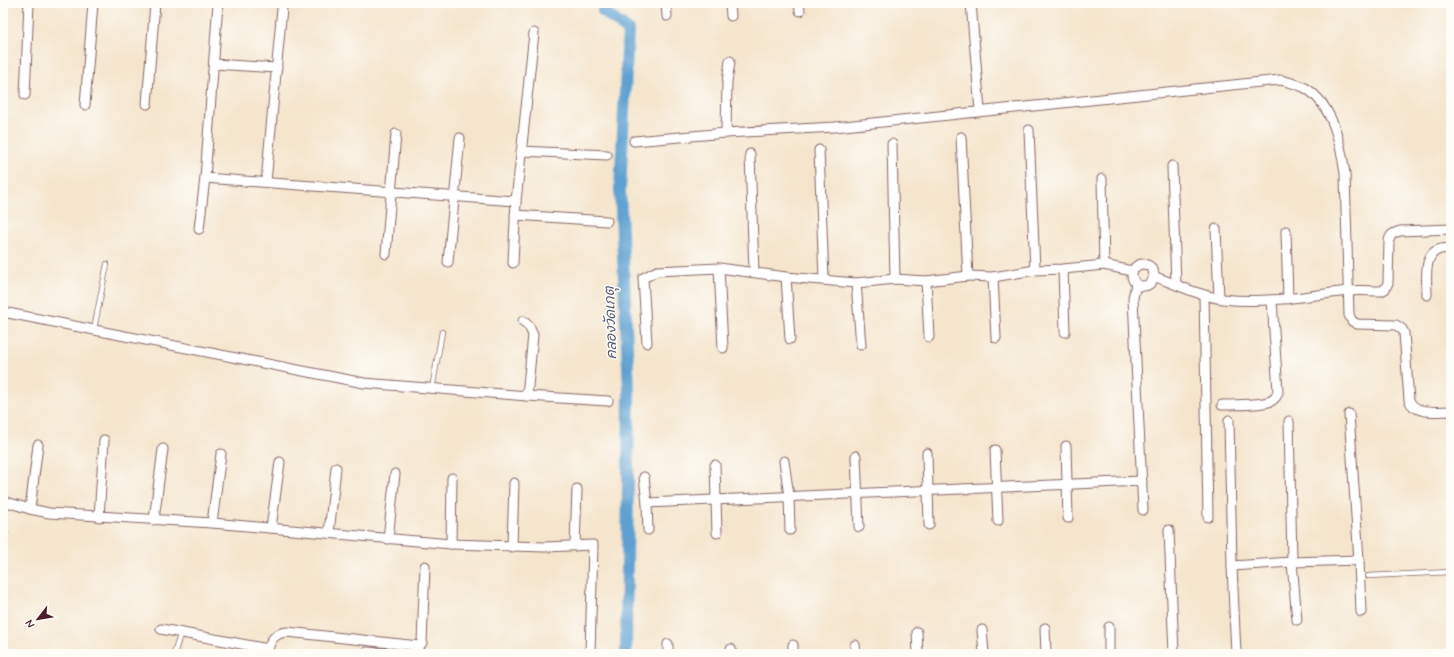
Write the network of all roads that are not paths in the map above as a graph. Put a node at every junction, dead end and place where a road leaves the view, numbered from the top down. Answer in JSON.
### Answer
{"nodes":[{"id":1,"x":29,"y":3,"type":"edge"},
{"id":2,"x":93,"y":3,"type":"edge"},
{"id":3,"x":155,"y":3,"type":"edge"},
{"id":4,"x":218,"y":3,"type":"edge"},
{"id":5,"x":666,"y":3,"type":"edge"},
{"id":6,"x":730,"y":3,"type":"edge"},
{"id":7,"x":971,"y":3,"type":"edge"},
{"id":8,"x":281,"y":5,"type":"edge"},
{"id":9,"x":667,"y":16,"type":"dead end"},
{"id":10,"x":731,"y":16,"type":"dead end"},
{"id":11,"x":534,"y":33,"type":"dead end"},
{"id":12,"x":730,"y":61,"type":"dead end"},
{"id":13,"x":214,"y":64,"type":"junction"},
{"id":14,"x":277,"y":68,"type":"junction"},
{"id":15,"x":24,"y":95,"type":"dead end"},
{"id":16,"x":147,"y":104,"type":"dead end"},
{"id":17,"x":84,"y":105,"type":"dead end"},
{"id":18,"x":980,"y":111,"type":"junction"},
{"id":19,"x":1029,"y":130,"type":"dead end"},
{"id":20,"x":726,"y":133,"type":"junction"},
{"id":21,"x":396,"y":134,"type":"dead end"},
{"id":22,"x":960,"y":137,"type":"dead end"},
{"id":23,"x":460,"y":138,"type":"dead end"},
{"id":24,"x":634,"y":141,"type":"dead end"},
{"id":25,"x":892,"y":144,"type":"dead end"},
{"id":26,"x":819,"y":150,"type":"dead end"},
{"id":27,"x":521,"y":151,"type":"junction"},
{"id":28,"x":607,"y":154,"type":"dead end"},
{"id":29,"x":750,"y":154,"type":"dead end"},
{"id":30,"x":1172,"y":166,"type":"dead end"},
{"id":31,"x":205,"y":178,"type":"junction"},
{"id":32,"x":1102,"y":179,"type":"dead end"},
{"id":33,"x":266,"y":182,"type":"junction"},
{"id":34,"x":391,"y":192,"type":"junction"},
{"id":35,"x":454,"y":197,"type":"junction"},
{"id":36,"x":516,"y":201,"type":"junction"},
{"id":37,"x":515,"y":215,"type":"junction"},
{"id":38,"x":607,"y":221,"type":"dead end"},
{"id":39,"x":199,"y":229,"type":"dead end"},
{"id":40,"x":1216,"y":229,"type":"dead end"},
{"id":41,"x":1451,"y":229,"type":"edge"},
{"id":42,"x":1286,"y":231,"type":"dead end"},
{"id":43,"x":1451,"y":248,"type":"edge"},
{"id":44,"x":386,"y":254,"type":"dead end"},
{"id":45,"x":448,"y":262,"type":"dead end"},
{"id":46,"x":512,"y":263,"type":"dead end"},
{"id":47,"x":107,"y":264,"type":"dead end"},
{"id":48,"x":1104,"y":265,"type":"junction"},
{"id":49,"x":719,"y":268,"type":"junction"},
{"id":50,"x":1063,"y":269,"type":"junction"},
{"id":51,"x":1035,"y":270,"type":"junction"},
{"id":52,"x":1132,"y":271,"type":"junction"},
{"id":53,"x":754,"y":272,"type":"junction"},
{"id":54,"x":968,"y":276,"type":"junction"},
{"id":55,"x":1153,"y":276,"type":"junction"},
{"id":56,"x":786,"y":277,"type":"junction"},
{"id":57,"x":993,"y":277,"type":"junction"},
{"id":58,"x":824,"y":279,"type":"junction"},
{"id":59,"x":895,"y":279,"type":"junction"},
{"id":60,"x":926,"y":280,"type":"junction"},
{"id":61,"x":856,"y":283,"type":"junction"},
{"id":62,"x":1136,"y":284,"type":"junction"},
{"id":63,"x":1176,"y":284,"type":"junction"},
{"id":64,"x":1349,"y":291,"type":"junction"},
{"id":65,"x":1204,"y":295,"type":"junction"},
{"id":66,"x":1426,"y":295,"type":"dead end"},
{"id":67,"x":1219,"y":298,"type":"junction"},
{"id":68,"x":1288,"y":299,"type":"junction"},
{"id":69,"x":1272,"y":300,"type":"junction"},
{"id":70,"x":3,"y":312,"type":"edge"},
{"id":71,"x":523,"y":321,"type":"dead end"},
{"id":72,"x":94,"y":329,"type":"junction"},
{"id":73,"x":442,"y":332,"type":"dead end"},
{"id":74,"x":1065,"y":332,"type":"dead end"},
{"id":75,"x":928,"y":337,"type":"dead end"},
{"id":76,"x":996,"y":338,"type":"dead end"},
{"id":77,"x":790,"y":339,"type":"dead end"},
{"id":78,"x":647,"y":343,"type":"dead end"},
{"id":79,"x":861,"y":345,"type":"dead end"},
{"id":80,"x":723,"y":348,"type":"dead end"},
{"id":81,"x":432,"y":389,"type":"junction"},
{"id":82,"x":527,"y":396,"type":"junction"},
{"id":83,"x":608,"y":401,"type":"dead end"},
{"id":84,"x":1222,"y":405,"type":"dead end"},
{"id":85,"x":1451,"y":411,"type":"edge"},
{"id":86,"x":1349,"y":414,"type":"dead end"},
{"id":87,"x":1229,"y":420,"type":"dead end"},
{"id":88,"x":1289,"y":421,"type":"dead end"},
{"id":89,"x":104,"y":440,"type":"dead end"},
{"id":90,"x":38,"y":445,"type":"dead end"},
{"id":91,"x":1066,"y":446,"type":"dead end"},
{"id":92,"x":163,"y":449,"type":"dead end"},
{"id":93,"x":995,"y":450,"type":"dead end"},
{"id":94,"x":927,"y":453,"type":"dead end"},
{"id":95,"x":221,"y":454,"type":"dead end"},
{"id":96,"x":856,"y":456,"type":"dead end"},
{"id":97,"x":784,"y":461,"type":"dead end"},
{"id":98,"x":280,"y":462,"type":"dead end"},
{"id":99,"x":715,"y":465,"type":"dead end"},
{"id":100,"x":336,"y":468,"type":"dead end"},
{"id":101,"x":395,"y":474,"type":"dead end"},
{"id":102,"x":644,"y":477,"type":"dead end"},
{"id":103,"x":452,"y":478,"type":"dead end"},
{"id":104,"x":1142,"y":480,"type":"junction"},
{"id":105,"x":514,"y":483,"type":"dead end"},
{"id":106,"x":1066,"y":484,"type":"junction"},
{"id":107,"x":997,"y":488,"type":"junction"},
{"id":108,"x":577,"y":489,"type":"dead end"},
{"id":109,"x":928,"y":491,"type":"junction"},
{"id":110,"x":858,"y":493,"type":"junction"},
{"id":111,"x":789,"y":496,"type":"junction"},
{"id":112,"x":716,"y":500,"type":"junction"},
{"id":113,"x":3,"y":501,"type":"edge"},
{"id":114,"x":646,"y":503,"type":"junction"},
{"id":115,"x":30,"y":509,"type":"junction"},
{"id":116,"x":1143,"y":510,"type":"dead end"},
{"id":117,"x":99,"y":517,"type":"junction"},
{"id":118,"x":1208,"y":517,"type":"dead end"},
{"id":119,"x":1068,"y":518,"type":"dead end"},
{"id":120,"x":154,"y":520,"type":"junction"},
{"id":121,"x":998,"y":521,"type":"dead end"},
{"id":122,"x":212,"y":523,"type":"junction"},
{"id":123,"x":928,"y":525,"type":"dead end"},
{"id":124,"x":859,"y":527,"type":"dead end"},
{"id":125,"x":271,"y":528,"type":"junction"},
{"id":126,"x":648,"y":530,"type":"dead end"},
{"id":127,"x":790,"y":530,"type":"dead end"},
{"id":128,"x":1169,"y":530,"type":"dead end"},
{"id":129,"x":330,"y":533,"type":"junction"},
{"id":130,"x":717,"y":533,"type":"dead end"},
{"id":131,"x":388,"y":539,"type":"junction"},
{"id":132,"x":451,"y":544,"type":"junction"},
{"id":133,"x":575,"y":546,"type":"junction"},
{"id":134,"x":512,"y":547,"type":"junction"},
{"id":135,"x":1359,"y":560,"type":"junction"},
{"id":136,"x":1292,"y":562,"type":"junction"},
{"id":137,"x":425,"y":566,"type":"dead end"},
{"id":138,"x":1232,"y":566,"type":"junction"},
{"id":139,"x":1451,"y":572,"type":"edge"},
{"id":140,"x":1368,"y":576,"type":"dead end"},
{"id":141,"x":1361,"y":612,"type":"dead end"},
{"id":142,"x":1297,"y":620,"type":"dead end"},
{"id":143,"x":1109,"y":627,"type":"dead end"},
{"id":144,"x":1045,"y":628,"type":"dead end"},
{"id":145,"x":161,"y":629,"type":"dead end"},
{"id":146,"x":982,"y":630,"type":"dead end"},
{"id":147,"x":181,"y":632,"type":"junction"},
{"id":148,"x":917,"y":632,"type":"dead end"},
{"id":149,"x":668,"y":644,"type":"dead end"},
{"id":150,"x":267,"y":651,"type":"edge"},
{"id":151,"x":367,"y":652,"type":"dead end"},
{"id":152,"x":174,"y":654,"type":"edge"},
{"id":153,"x":390,"y":654,"type":"edge"},
{"id":154,"x":590,"y":654,"type":"edge"},
{"id":155,"x":668,"y":654,"type":"edge"},
{"id":156,"x":918,"y":654,"type":"edge"},
{"id":157,"x":984,"y":654,"type":"edge"},
{"id":158,"x":1046,"y":654,"type":"edge"},
{"id":159,"x":1109,"y":654,"type":"edge"},
{"id":160,"x":1174,"y":654,"type":"edge"},
{"id":161,"x":1236,"y":654,"type":"edge"}],
"edges":[{"from":1,"to":15,"type":"street"},
{"from":2,"to":17,"type":"street"},
{"from":3,"to":16,"type":"street"},
{"from":4,"to":13,"type":"street"},
{"from":5,"to":9,"type":"street"},
{"from":6,"to":10,"type":"street"},
{"from":7,"to":18,"type":"street"},
{"from":8,"to":14,"type":"street"},
{"from":11,"to":27,"type":"street"},
{"from":12,"to":20,"type":"street"},
{"from":13,"to":14,"type":"street"},
{"from":13,"to":31,"type":"street"},
{"from":14,"to":33,"type":"street"},
{"from":18,"to":20,"type":"street"},
{"from":18,"to":64,"type":"street"},
{"from":19,"to":51,"type":"street"},
{"from":20,"to":24,"type":"street"},
{"from":21,"to":34,"type":"street"},
{"from":22,"to":54,"type":"street"},
{"from":23,"to":35,"type":"street"},
{"from":25,"to":59,"type":"street"},
{"from":26,"to":58,"type":"street"},
{"from":27,"to":28,"type":"street"},
{"from":27,"to":36,"type":"street"},
{"from":29,"to":53,"type":"street"},
{"from":30,"to":63,"type":"street"},
{"from":31,"to":33,"type":"street"},
{"from":31,"to":39,"type":"street"},
{"from":32,"to":48,"type":"street"},
{"from":33,"to":34,"type":"street"},
{"from":34,"to":35,"type":"street"},
{"from":34,"to":44,"type":"street"},
{"from":35,"to":36,"type":"street"},
{"from":35,"to":45,"type":"street"},
{"from":36,"to":37,"type":"street"},
{"from":37,"to":38,"type":"street"},
{"from":37,"to":46,"type":"street"},
{"from":40,"to":67,"type":"street"},
{"from":41,"to":64,"type":"street"},
{"from":42,"to":68,"type":"street"},
{"from":43,"to":66,"type":"street"},
{"from":47,"to":72,"type":"lane"},
{"from":48,"to":50,"type":"street"},
{"from":48,"to":52,"type":"street"},
{"from":49,"to":53,"type":"street"},
{"from":49,"to":78,"type":"street"},
{"from":49,"to":80,"type":"street"},
{"from":50,"to":51,"type":"street"},
{"from":50,"to":74,"type":"street"},
{"from":51,"to":57,"type":"street"},
{"from":52,"to":55,"type":"street"},
{"from":52,"to":62,"type":"street"},
{"from":53,"to":56,"type":"street"},
{"from":54,"to":57,"type":"street"},
{"from":54,"to":60,"type":"street"},
{"from":55,"to":62,"type":"street"},
{"from":55,"to":63,"type":"street"},
{"from":56,"to":58,"type":"street"},
{"from":56,"to":77,"type":"street"},
{"from":57,"to":76,"type":"street"},
{"from":58,"to":61,"type":"street"},
{"from":59,"to":60,"type":"street"},
{"from":59,"to":61,"type":"street"},
{"from":60,"to":75,"type":"street"},
{"from":61,"to":79,"type":"street"},
{"from":62,"to":104,"type":"street"},
{"from":63,"to":65,"type":"street"},
{"from":64,"to":68,"type":"street"},
{"from":64,"to":85,"type":"street"},
{"from":65,"to":67,"type":"street"},
{"from":65,"to":118,"type":"street"},
{"from":67,"to":69,"type":"street"},
{"from":68,"to":69,"type":"street"},
{"from":69,"to":84,"type":"street"},
{"from":70,"to":72,"type":"street"},
{"from":71,"to":82,"type":"street"},
{"from":72,"to":81,"type":"street"},
{"from":73,"to":81,"type":"lane"},
{"from":81,"to":82,"type":"street"},
{"from":82,"to":83,"type":"street"},
{"from":86,"to":135,"type":"street"},
{"from":87,"to":138,"type":"street"},
{"from":88,"to":136,"type":"street"},
{"from":89,"to":117,"type":"street"},
{"from":90,"to":115,"type":"street"},
{"from":91,"to":106,"type":"street"},
{"from":92,"to":120,"type":"street"},
{"from":93,"to":107,"type":"street"},
{"from":94,"to":109,"type":"street"},
{"from":95,"to":122,"type":"street"},
{"from":96,"to":110,"type":"street"},
{"from":97,"to":111,"type":"street"},
{"from":98,"to":125,"type":"street"},
{"from":99,"to":112,"type":"street"},
{"from":100,"to":129,"type":"street"},
{"from":101,"to":131,"type":"street"},
{"from":102,"to":114,"type":"street"},
{"from":103,"to":132,"type":"street"},
{"from":104,"to":106,"type":"street"},
{"from":104,"to":116,"type":"street"},
{"from":105,"to":134,"type":"street"},
{"from":106,"to":107,"type":"street"},
{"from":106,"to":119,"type":"street"},
{"from":107,"to":109,"type":"street"},
{"from":107,"to":121,"type":"street"},
{"from":108,"to":133,"type":"street"},
{"from":109,"to":110,"type":"street"},
{"from":109,"to":123,"type":"street"},
{"from":110,"to":111,"type":"street"},
{"from":110,"to":124,"type":"street"},
{"from":111,"to":112,"type":"street"},
{"from":111,"to":127,"type":"street"},
{"from":112,"to":114,"type":"street"},
{"from":112,"to":130,"type":"street"},
{"from":113,"to":115,"type":"street"},
{"from":114,"to":126,"type":"street"},
{"from":115,"to":117,"type":"street"},
{"from":117,"to":120,"type":"street"},
{"from":120,"to":122,"type":"street"},
{"from":122,"to":125,"type":"street"},
{"from":125,"to":129,"type":"street"},
{"from":128,"to":160,"type":"street"},
{"from":129,"to":131,"type":"street"},
{"from":131,"to":132,"type":"street"},
{"from":132,"to":134,"type":"street"},
{"from":133,"to":134,"type":"street"},
{"from":133,"to":154,"type":"street"},
{"from":135,"to":136,"type":"street"},
{"from":135,"to":141,"type":"street"},
{"from":136,"to":138,"type":"street"},
{"from":136,"to":142,"type":"street"},
{"from":137,"to":150,"type":"street"},
{"from":138,"to":161,"type":"street"},
{"from":139,"to":140,"type":"lane"},
{"from":143,"to":159,"type":"street"},
{"from":144,"to":158,"type":"street"},
{"from":145,"to":147,"type":"street"},
{"from":146,"to":157,"type":"street"},
{"from":147,"to":150,"type":"street"},
{"from":147,"to":152,"type":"lane"},
{"from":148,"to":156,"type":"street"},
{"from":149,"to":155,"type":"street"},
{"from":151,"to":153,"type":"street"}]}
